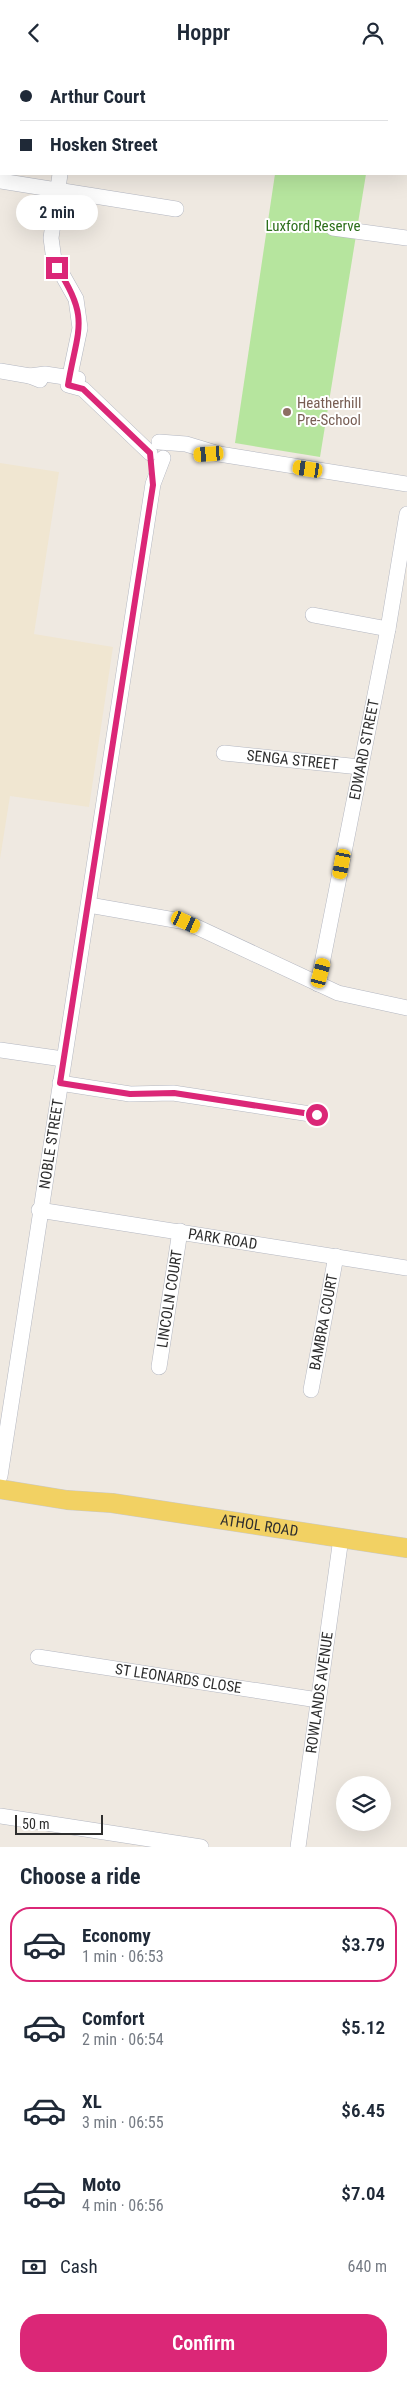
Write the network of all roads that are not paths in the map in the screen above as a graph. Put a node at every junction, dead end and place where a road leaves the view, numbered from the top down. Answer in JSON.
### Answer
{"nodes":[{"id":1,"x":60,"y":175,"type":"edge"},
{"id":2,"x":0,"y":181,"type":"edge"},
{"id":3,"x":58,"y":190,"type":"junction"},
{"id":4,"x":176,"y":209,"type":"dead end"},
{"id":5,"x":333,"y":228,"type":"dead end"},
{"id":6,"x":407,"y":238,"type":"edge"},
{"id":7,"x":0,"y":371,"type":"edge"},
{"id":8,"x":72,"y":381,"type":"junction"},
{"id":9,"x":158,"y":451,"type":"junction"},
{"id":10,"x":407,"y":484,"type":"edge"},
{"id":11,"x":407,"y":514,"type":"edge"},
{"id":12,"x":313,"y":615,"type":"dead end"},
{"id":13,"x":388,"y":629,"type":"junction"},
{"id":14,"x":224,"y":753,"type":"dead end"},
{"id":15,"x":360,"y":767,"type":"junction"},
{"id":16,"x":89,"y":905,"type":"junction"},
{"id":17,"x":318,"y":984,"type":"junction"},
{"id":18,"x":407,"y":1008,"type":"edge"},
{"id":19,"x":0,"y":1050,"type":"edge"},
{"id":20,"x":63,"y":1059,"type":"junction"},
{"id":21,"x":60,"y":1083,"type":"junction"},
{"id":22,"x":317,"y":1115,"type":"dead end"},
{"id":23,"x":39,"y":1210,"type":"junction"},
{"id":24,"x":180,"y":1231,"type":"junction"},
{"id":25,"x":336,"y":1256,"type":"junction"},
{"id":26,"x":407,"y":1268,"type":"edge"},
{"id":27,"x":159,"y":1367,"type":"dead end"},
{"id":28,"x":311,"y":1390,"type":"dead end"},
{"id":29,"x":0,"y":1476,"type":"edge"},
{"id":30,"x":0,"y":1480,"type":"edge"},
{"id":31,"x":0,"y":1489,"type":"edge"},
{"id":32,"x":112,"y":1503,"type":"junction"},
{"id":33,"x":341,"y":1538,"type":"junction"},
{"id":34,"x":407,"y":1548,"type":"edge"},
{"id":35,"x":38,"y":1657,"type":"dead end"},
{"id":36,"x":318,"y":1700,"type":"junction"},
{"id":37,"x":0,"y":1816,"type":"edge"},
{"id":38,"x":201,"y":1847,"type":"edge"},
{"id":39,"x":298,"y":1847,"type":"edge"}],
"edges":[{"from":1,"to":3,"type":"street"},
{"from":2,"to":3,"type":"street"},
{"from":3,"to":4,"type":"street"},
{"from":3,"to":8,"type":"street"},
{"from":5,"to":6,"type":"street"},
{"from":7,"to":8,"type":"street"},
{"from":8,"to":9,"type":"street"},
{"from":9,"to":10,"type":"street"},
{"from":9,"to":16,"type":"street","name":"NOBLE STREET"},
{"from":11,"to":13,"type":"street","name":"EDWARD STREET"},
{"from":12,"to":13,"type":"street"},
{"from":13,"to":15,"type":"street","name":"EDWARD STREET"},
{"from":14,"to":15,"type":"street","name":"SENGA STREET"},
{"from":15,"to":17,"type":"street","name":"EDWARD STREET"},
{"from":16,"to":17,"type":"street"},
{"from":16,"to":20,"type":"street","name":"NOBLE STREET"},
{"from":17,"to":18,"type":"street"},
{"from":19,"to":20,"type":"street"},
{"from":20,"to":21,"type":"street","name":"NOBLE STREET"},
{"from":21,"to":22,"type":"street"},
{"from":21,"to":23,"type":"street","name":"NOBLE STREET"},
{"from":23,"to":24,"type":"street","name":"PARK ROAD"},
{"from":23,"to":29,"type":"street","name":"NOBLE STREET"},
{"from":24,"to":25,"type":"street","name":"PARK ROAD"},
{"from":24,"to":27,"type":"street","name":"LINCOLN COURT"},
{"from":25,"to":26,"type":"street","name":"PARK ROAD"},
{"from":25,"to":28,"type":"street","name":"BAMBRA COURT"},
{"from":30,"to":32,"type":"main road","name":"ATHOL ROAD"},
{"from":31,"to":32,"type":"main road","name":"ATHOL ROAD"},
{"from":32,"to":33,"type":"main road","name":"ATHOL ROAD"},
{"from":33,"to":34,"type":"main road","name":"ATHOL ROAD"},
{"from":33,"to":36,"type":"street","name":"ROWLANDS AVENUE"},
{"from":35,"to":36,"type":"street","name":"ST LEONARDS CLOSE"},
{"from":36,"to":39,"type":"street","name":"ROWLANDS AVENUE"},
{"from":37,"to":38,"type":"street"}]}
